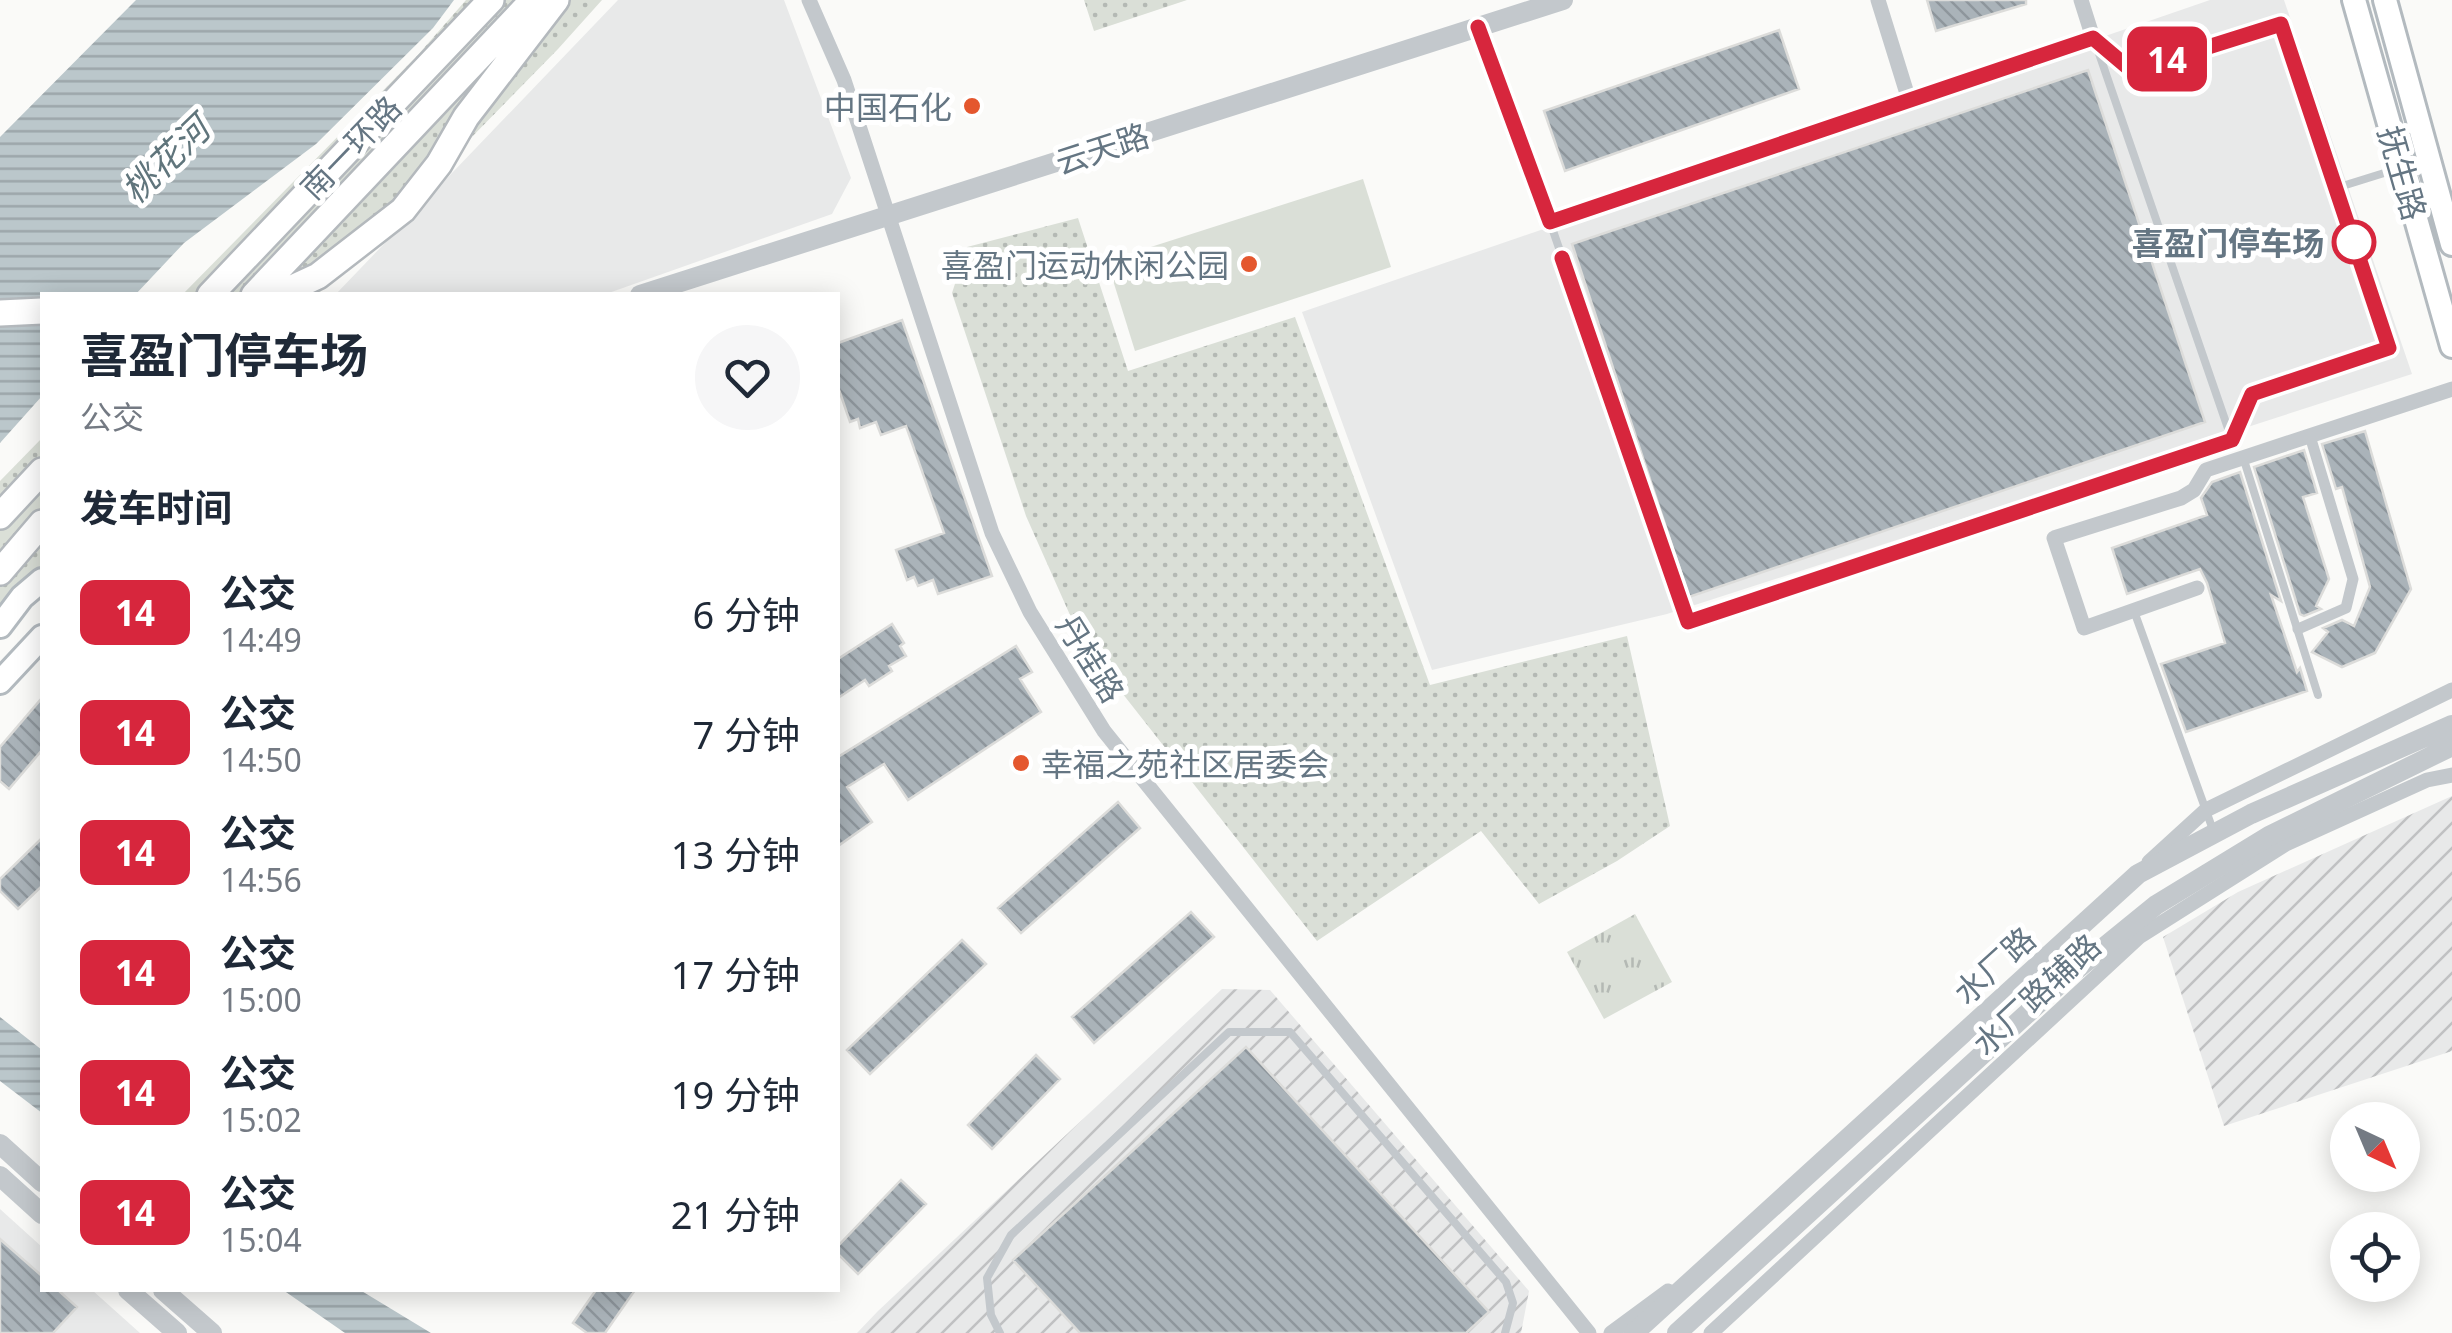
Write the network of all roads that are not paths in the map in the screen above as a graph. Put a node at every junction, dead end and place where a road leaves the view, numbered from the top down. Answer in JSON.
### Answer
{"nodes":[{"id":1,"x":490,"y":0,"type":"edge"},
{"id":2,"x":533,"y":0,"type":"edge"},
{"id":3,"x":556,"y":0,"type":"edge"},
{"id":4,"x":809,"y":0,"type":"edge"},
{"id":5,"x":1563,"y":0,"type":"edge"},
{"id":6,"x":1878,"y":0,"type":"edge"},
{"id":7,"x":2081,"y":0,"type":"edge"},
{"id":8,"x":2354,"y":0,"type":"edge"},
{"id":9,"x":2385,"y":0,"type":"edge"},
{"id":10,"x":1478,"y":27,"type":"junction"},
{"id":11,"x":2093,"y":38,"type":"junction"},
{"id":12,"x":1909,"y":100,"type":"junction"},
{"id":13,"x":2402,"y":168,"type":"junction"},
{"id":14,"x":2336,"y":188,"type":"junction"},
{"id":15,"x":888,"y":216,"type":"junction"},
{"id":16,"x":1550,"y":222,"type":"junction"},
{"id":17,"x":2452,"y":244,"type":"edge"},
{"id":18,"x":213,"y":292,"type":"edge"},
{"id":19,"x":257,"y":292,"type":"edge"},
{"id":20,"x":283,"y":292,"type":"edge"},
{"id":21,"x":649,"y":292,"type":"edge"},
{"id":22,"x":40,"y":311,"type":"edge"},
{"id":23,"x":0,"y":313,"type":"edge"},
{"id":24,"x":2452,"y":346,"type":"edge"},
{"id":25,"x":2452,"y":388,"type":"edge"},
{"id":26,"x":2310,"y":436,"type":"junction"},
{"id":27,"x":2232,"y":440,"type":"junction"},
{"id":28,"x":2243,"y":458,"type":"junction"},
{"id":29,"x":40,"y":473,"type":"edge"},
{"id":30,"x":0,"y":516,"type":"edge"},
{"id":31,"x":40,"y":526,"type":"edge"},
{"id":32,"x":2,"y":570,"type":"edge"},
{"id":33,"x":40,"y":582,"type":"edge"},
{"id":34,"x":2197,"y":588,"type":"dead end"},
{"id":35,"x":2134,"y":610,"type":"junction"},
{"id":36,"x":0,"y":626,"type":"edge"},
{"id":37,"x":2298,"y":630,"type":"junction"},
{"id":38,"x":40,"y":639,"type":"edge"},
{"id":39,"x":0,"y":682,"type":"edge"},
{"id":40,"x":2452,"y":690,"type":"edge"},
{"id":41,"x":2318,"y":695,"type":"dead end"},
{"id":42,"x":2452,"y":725,"type":"edge"},
{"id":43,"x":2449,"y":748,"type":"edge"},
{"id":44,"x":2452,"y":775,"type":"edge"},
{"id":45,"x":2206,"y":810,"type":"junction"},
{"id":46,"x":2214,"y":834,"type":"junction"},
{"id":47,"x":0,"y":1144,"type":"edge"},
{"id":48,"x":1819,"y":1164,"type":"junction"},
{"id":49,"x":0,"y":1176,"type":"edge"},
{"id":50,"x":40,"y":1180,"type":"edge"},
{"id":51,"x":40,"y":1212,"type":"edge"},
{"id":52,"x":1732,"y":1244,"type":"junction"},
{"id":53,"x":130,"y":1292,"type":"edge"},
{"id":54,"x":166,"y":1292,"type":"edge"},
{"id":55,"x":176,"y":1333,"type":"edge"},
{"id":56,"x":212,"y":1333,"type":"edge"},
{"id":57,"x":1000,"y":1333,"type":"edge"},
{"id":58,"x":1505,"y":1333,"type":"edge"},
{"id":59,"x":1589,"y":1333,"type":"edge"},
{"id":60,"x":1611,"y":1333,"type":"edge"},
{"id":61,"x":1634,"y":1333,"type":"edge"},
{"id":62,"x":1676,"y":1333,"type":"edge"},
{"id":63,"x":1710,"y":1333,"type":"edge"}],
"edges":[{"from":1,"to":18,"type":"highway","name":"南一环路"},
{"from":2,"to":19,"type":"highway","name":"南一环路"},
{"from":3,"to":20,"type":"highway"},
{"from":4,"to":15,"type":"street","name":"丹桂路"},
{"from":5,"to":10,"type":"street","name":"云天路"},
{"from":6,"to":12,"type":"street"},
{"from":7,"to":11,"type":"street"},
{"from":8,"to":13,"type":"main road","name":"抚生路"},
{"from":9,"to":17,"type":"main road","name":"抚生路"},
{"from":10,"to":15,"type":"street","name":"云天路"},
{"from":10,"to":16,"type":"lane"},
{"from":11,"to":12,"type":"lane"},
{"from":11,"to":14,"type":"lane"},
{"from":11,"to":27,"type":"lane"},
{"from":12,"to":16,"type":"lane"},
{"from":13,"to":14,"type":"lane"},
{"from":13,"to":24,"type":"main road","name":"抚生路"},
{"from":14,"to":27,"type":"lane"},
{"from":15,"to":21,"type":"street","name":"云天路"},
{"from":15,"to":59,"type":"street","name":"丹桂路"},
{"from":16,"to":27,"type":"lane"},
{"from":22,"to":23,"type":"highway"},
{"from":25,"to":26,"type":"street"},
{"from":26,"to":28,"type":"street"},
{"from":26,"to":37,"type":"street"},
{"from":28,"to":35,"type":"street"},
{"from":28,"to":37,"type":"lane"},
{"from":29,"to":30,"type":"highway"},
{"from":31,"to":32,"type":"highway"},
{"from":33,"to":36,"type":"main road"},
{"from":34,"to":35,"type":"street"},
{"from":35,"to":45,"type":"lane"},
{"from":37,"to":41,"type":"lane"},
{"from":38,"to":39,"type":"main road"},
{"from":40,"to":45,"type":"street","name":"水厂路辅路"},
{"from":42,"to":46,"type":"street","name":"水厂路"},
{"from":43,"to":62,"type":"street","name":"水厂路"},
{"from":44,"to":63,"type":"street","name":"水厂路辅路"},
{"from":45,"to":46,"type":"lane"},
{"from":45,"to":48,"type":"street","name":"水厂路辅路"},
{"from":46,"to":48,"type":"street","name":"水厂路"},
{"from":47,"to":50,"type":"street"},
{"from":48,"to":52,"type":"street","name":"水厂路"},
{"from":49,"to":51,"type":"street"},
{"from":52,"to":60,"type":"street"},
{"from":52,"to":61,"type":"street","name":"水厂路"},
{"from":53,"to":55,"type":"street"},
{"from":54,"to":56,"type":"street"},
{"from":57,"to":58,"type":"lane"}]}
